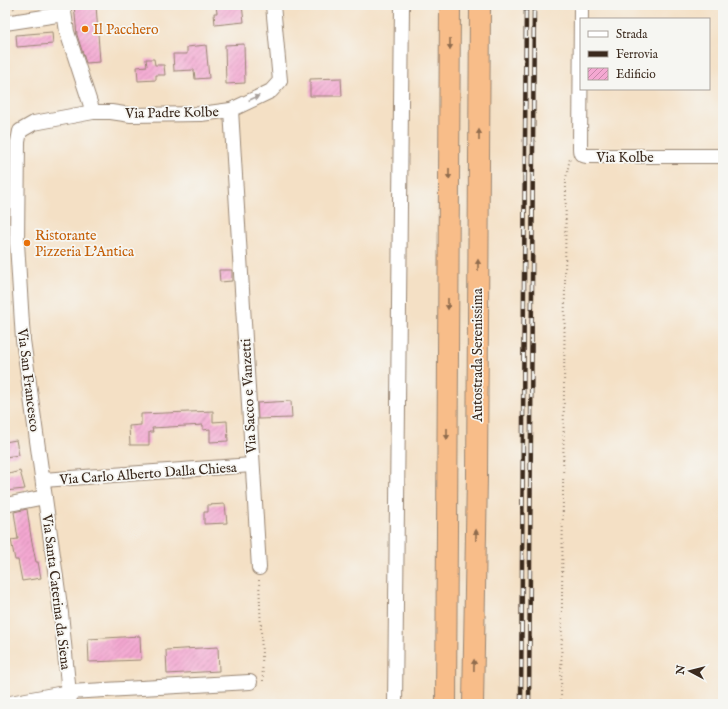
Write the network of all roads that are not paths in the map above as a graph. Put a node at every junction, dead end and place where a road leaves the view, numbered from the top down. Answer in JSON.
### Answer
{"nodes":[{"id":1,"x":273,"y":5,"type":"edge"},
{"id":2,"x":402,"y":5,"type":"edge"},
{"id":3,"x":450,"y":5,"type":"edge"},
{"id":4,"x":480,"y":5,"type":"edge"},
{"id":5,"x":581,"y":5,"type":"edge"},
{"id":6,"x":63,"y":10,"type":"edge"},
{"id":7,"x":581,"y":18,"type":"edge"},
{"id":8,"x":5,"y":23,"type":"edge"},
{"id":9,"x":580,"y":90,"type":"edge"},
{"id":10,"x":231,"y":110,"type":"junction"},
{"id":11,"x":93,"y":112,"type":"junction"},
{"id":12,"x":723,"y":156,"type":"edge"},
{"id":13,"x":252,"y":465,"type":"junction"},
{"id":14,"x":43,"y":480,"type":"junction"},
{"id":15,"x":45,"y":497,"type":"junction"},
{"id":16,"x":5,"y":505,"type":"edge"},
{"id":17,"x":259,"y":568,"type":"road end"},
{"id":18,"x":256,"y":682,"type":"road end"},
{"id":19,"x":70,"y":698,"type":"edge"},
{"id":20,"x":5,"y":704,"type":"edge"},
{"id":21,"x":395,"y":704,"type":"edge"},
{"id":22,"x":446,"y":704,"type":"edge"},
{"id":23,"x":473,"y":704,"type":"edge"}],
"edges":[{"from":10,"to":1,"type":"street","name":"Via Padre Kolbe","one_way":true},
{"from":2,"to":21,"type":"street"},
{"from":3,"to":22,"type":"highway","name":"Autostrada Serenissima","one_way":true},
{"from":23,"to":4,"type":"highway","name":"Autostrada Serenissima","one_way":true},
{"from":5,"to":7,"type":"street","name":"Via Kolbe"},
{"from":6,"to":8,"type":"street"},
{"from":6,"to":11,"type":"street"},
{"from":9,"to":12,"type":"street","name":"Via Kolbe"},
{"from":10,"to":11,"type":"street","name":"Via Padre Kolbe"},
{"from":10,"to":13,"type":"street","name":"Via Sacco e Vanzetti"},
{"from":11,"to":14,"type":"street","name":"Via San Francesco"},
{"from":13,"to":14,"type":"street","name":"Via Carlo Alberto Dalla Chiesa"},
{"from":13,"to":17,"type":"street","name":"Via Sacco e Vanzetti"},
{"from":14,"to":15,"type":"street","name":"Via Santa Caterina da Siena"},
{"from":15,"to":16,"type":"street"},
{"from":15,"to":19,"type":"street","name":"Via Santa Caterina da Siena"},
{"from":18,"to":19,"type":"street"},
{"from":19,"to":20,"type":"street"}]}
